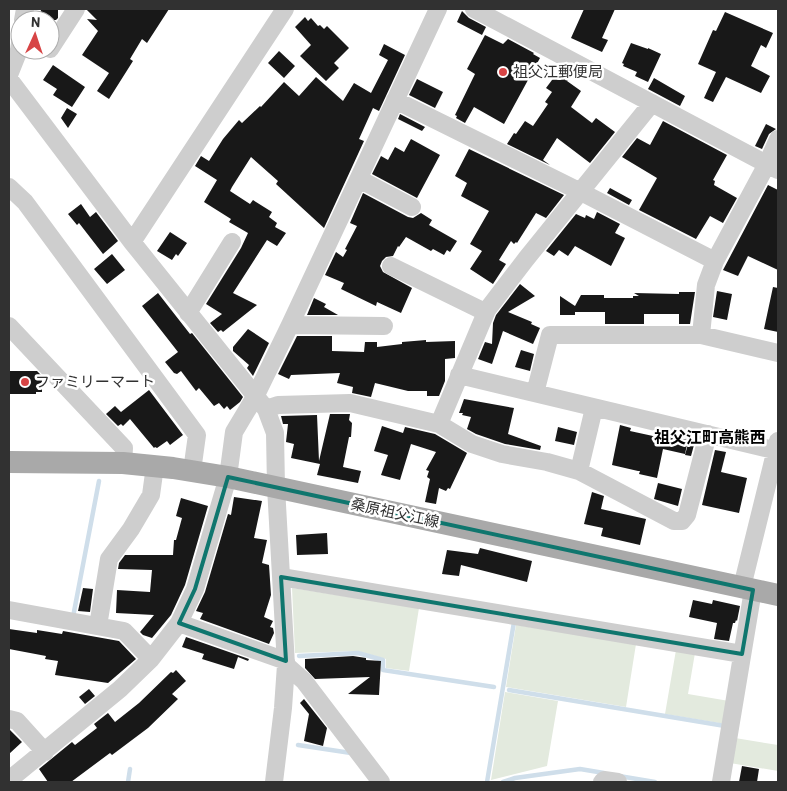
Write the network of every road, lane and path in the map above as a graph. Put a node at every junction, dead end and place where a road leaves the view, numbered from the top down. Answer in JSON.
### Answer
{"nodes":[{"id":1,"x":76,"y":9,"type":"edge"},
{"id":2,"x":438,"y":9,"type":"edge"},
{"id":3,"x":474,"y":9,"type":"edge"},
{"id":4,"x":283,"y":10,"type":"edge"},
{"id":5,"x":60,"y":34,"type":"edge"},
{"id":6,"x":15,"y":60,"type":"edge"},
{"id":7,"x":9,"y":77,"type":"edge"},
{"id":8,"x":395,"y":100,"type":"junction"},
{"id":9,"x":652,"y":103,"type":"junction"},
{"id":10,"x":778,"y":139,"type":"edge"},
{"id":11,"x":772,"y":167,"type":"edge"},
{"id":12,"x":358,"y":179,"type":"junction"},
{"id":13,"x":9,"y":187,"type":"edge"},
{"id":14,"x":581,"y":192,"type":"junction"},
{"id":15,"x":412,"y":207,"type":"dead end"},
{"id":16,"x":132,"y":242,"type":"junction"},
{"id":17,"x":232,"y":242,"type":"dead end"},
{"id":18,"x":715,"y":262,"type":"junction"},
{"id":19,"x":391,"y":266,"type":"dead end"},
{"id":20,"x":486,"y":312,"type":"junction"},
{"id":21,"x":188,"y":313,"type":"junction"},
{"id":22,"x":290,"y":325,"type":"junction"},
{"id":23,"x":9,"y":326,"type":"edge"},
{"id":24,"x":384,"y":326,"type":"dead end"},
{"id":25,"x":702,"y":336,"type":"junction"},
{"id":26,"x":778,"y":352,"type":"edge"},
{"id":27,"x":459,"y":375,"type":"junction"},
{"id":28,"x":535,"y":394,"type":"junction"},
{"id":29,"x":260,"y":403,"type":"junction"},
{"id":30,"x":594,"y":408,"type":"junction"},
{"id":31,"x":439,"y":424,"type":"junction"},
{"id":32,"x":708,"y":434,"type":"junction"},
{"id":33,"x":777,"y":448,"type":"edge"},
{"id":34,"x":9,"y":462,"type":"edge"},
{"id":35,"x":123,"y":463,"type":"junction"},
{"id":36,"x":155,"y":466,"type":"junction"},
{"id":37,"x":192,"y":470,"type":"junction"},
{"id":38,"x":579,"y":471,"type":"junction"},
{"id":39,"x":228,"y":476,"type":"junction"},
{"id":40,"x":276,"y":487,"type":"junction"},
{"id":41,"x":281,"y":576,"type":"junction"},
{"id":42,"x":747,"y":588,"type":"junction"},
{"id":43,"x":778,"y":595,"type":"edge"},
{"id":44,"x":9,"y":610,"type":"edge"},
{"id":45,"x":179,"y":623,"type":"junction"},
{"id":46,"x":98,"y":626,"type":"junction"},
{"id":47,"x":742,"y":654,"type":"junction"},
{"id":48,"x":151,"y":659,"type":"junction"},
{"id":49,"x":286,"y":663,"type":"junction"},
{"id":50,"x":9,"y":719,"type":"edge"},
{"id":51,"x":45,"y":752,"type":"junction"},
{"id":52,"x":28,"y":776,"type":"edge"},
{"id":53,"x":9,"y":780,"type":"edge"},
{"id":54,"x":378,"y":780,"type":"edge"},
{"id":55,"x":274,"y":782,"type":"edge"},
{"id":56,"x":602,"y":782,"type":"edge"},
{"id":57,"x":618,"y":782,"type":"edge"},
{"id":58,"x":721,"y":782,"type":"edge"}],
"edges":[{"from":1,"to":5,"type":"street"},
{"from":2,"to":8,"type":"street"},
{"from":3,"to":9,"type":"street"},
{"from":4,"to":16,"type":"street"},
{"from":6,"to":7,"type":"street"},
{"from":7,"to":16,"type":"street"},
{"from":8,"to":12,"type":"street"},
{"from":8,"to":14,"type":"street"},
{"from":9,"to":11,"type":"street"},
{"from":9,"to":14,"type":"street"},
{"from":10,"to":11,"type":"street"},
{"from":11,"to":18,"type":"street"},
{"from":12,"to":15,"type":"street"},
{"from":12,"to":22,"type":"street"},
{"from":13,"to":37,"type":"street"},
{"from":14,"to":18,"type":"street"},
{"from":14,"to":20,"type":"street"},
{"from":16,"to":21,"type":"street"},
{"from":17,"to":21,"type":"street"},
{"from":18,"to":25,"type":"street"},
{"from":19,"to":20,"type":"street"},
{"from":20,"to":27,"type":"street"},
{"from":21,"to":29,"type":"street"},
{"from":22,"to":24,"type":"street"},
{"from":22,"to":29,"type":"street"},
{"from":23,"to":35,"type":"street"},
{"from":25,"to":26,"type":"street"},
{"from":25,"to":28,"type":"street"},
{"from":27,"to":28,"type":"street"},
{"from":27,"to":31,"type":"street"},
{"from":28,"to":30,"type":"street"},
{"from":29,"to":31,"type":"street"},
{"from":29,"to":39,"type":"street"},
{"from":29,"to":40,"type":"street"},
{"from":30,"to":32,"type":"street"},
{"from":30,"to":38,"type":"street"},
{"from":31,"to":38,"type":"street"},
{"from":32,"to":33,"type":"street"},
{"from":32,"to":38,"type":"street"},
{"from":33,"to":42,"type":"street"},
{"from":34,"to":35,"type":"main road","name":"桑原祖父江線"},
{"from":35,"to":36,"type":"main road","name":"桑原祖父江線"},
{"from":36,"to":37,"type":"main road","name":"桑原祖父江線"},
{"from":36,"to":46,"type":"street"},
{"from":37,"to":39,"type":"main road","name":"桑原祖父江線"},
{"from":39,"to":40,"type":"main road","name":"桑原祖父江線"},
{"from":39,"to":45,"type":"street"},
{"from":40,"to":41,"type":"street"},
{"from":40,"to":42,"type":"main road","name":"桑原祖父江線"},
{"from":41,"to":47,"type":"street"},
{"from":41,"to":49,"type":"street"},
{"from":42,"to":43,"type":"main road","name":"桑原祖父江線"},
{"from":42,"to":47,"type":"street"},
{"from":44,"to":46,"type":"street"},
{"from":45,"to":48,"type":"street"},
{"from":45,"to":49,"type":"street"},
{"from":46,"to":48,"type":"street"},
{"from":47,"to":58,"type":"street"},
{"from":48,"to":51,"type":"street"},
{"from":49,"to":54,"type":"street"},
{"from":49,"to":55,"type":"street"},
{"from":50,"to":51,"type":"street"},
{"from":51,"to":52,"type":"street"},
{"from":52,"to":53,"type":"street"},
{"from":56,"to":57,"type":"street"}]}
